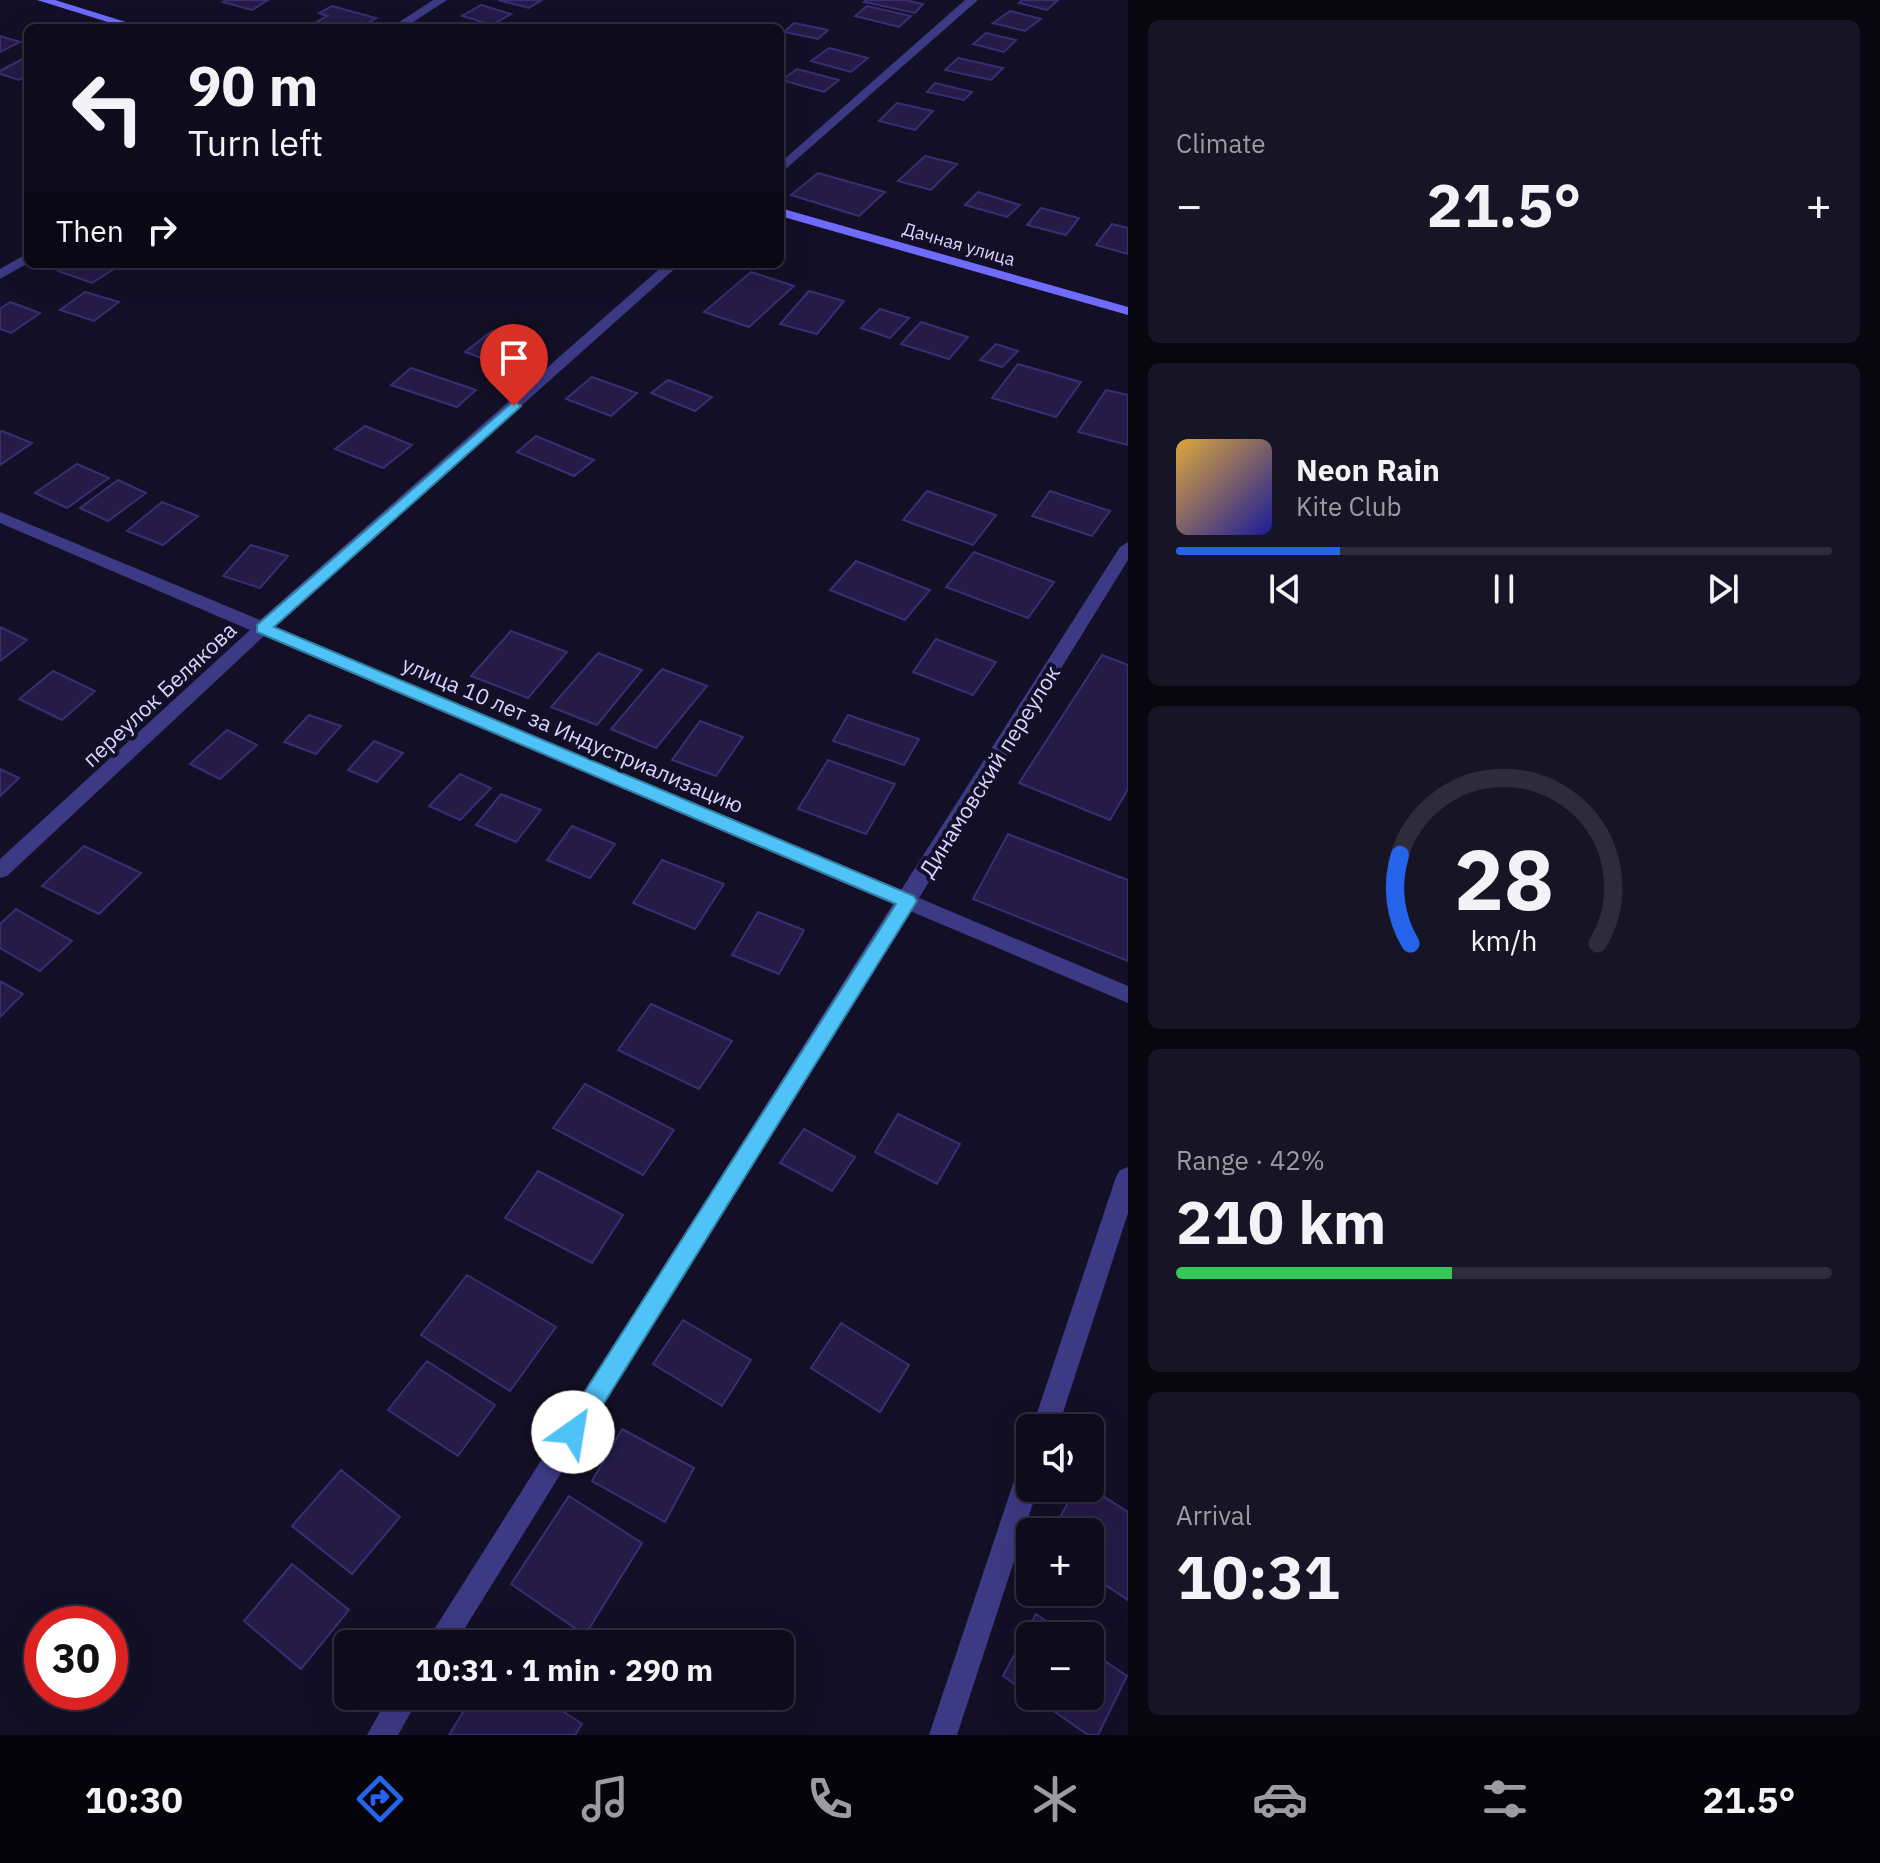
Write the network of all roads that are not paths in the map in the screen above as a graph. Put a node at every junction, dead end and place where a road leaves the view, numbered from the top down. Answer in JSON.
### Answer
{"nodes":[{"id":1,"x":43,"y":0,"type":"edge"},
{"id":2,"x":441,"y":0,"type":"edge"},
{"id":3,"x":972,"y":0,"type":"edge"},
{"id":4,"x":125,"y":24,"type":"edge"},
{"id":5,"x":402,"y":24,"type":"edge"},
{"id":6,"x":784,"y":166,"type":"edge"},
{"id":7,"x":784,"y":213,"type":"edge"},
{"id":8,"x":24,"y":260,"type":"edge"},
{"id":9,"x":668,"y":268,"type":"edge"},
{"id":10,"x":0,"y":275,"type":"edge"},
{"id":11,"x":1128,"y":311,"type":"edge"},
{"id":12,"x":0,"y":517,"type":"edge"},
{"id":13,"x":1128,"y":547,"type":"edge"},
{"id":14,"x":262,"y":628,"type":"junction"},
{"id":15,"x":0,"y":871,"type":"edge"},
{"id":16,"x":908,"y":901,"type":"junction"},
{"id":17,"x":1128,"y":995,"type":"edge"},
{"id":18,"x":1128,"y":1177,"type":"edge"},
{"id":19,"x":1050,"y":1414,"type":"edge"},
{"id":20,"x":1020,"y":1502,"type":"edge"},
{"id":21,"x":448,"y":1630,"type":"edge"},
{"id":22,"x":397,"y":1710,"type":"edge"},
{"id":23,"x":381,"y":1735,"type":"edge"},
{"id":24,"x":943,"y":1735,"type":"edge"}],
"edges":[{"from":1,"to":4,"type":"street"},
{"from":2,"to":5,"type":"street"},
{"from":3,"to":6,"type":"street"},
{"from":7,"to":11,"type":"street","name":"Дачная улица"},
{"from":8,"to":10,"type":"street"},
{"from":9,"to":14,"type":"street","name":"переулок Белякова"},
{"from":12,"to":14,"type":"street","name":"улица 10 лет за Индустриализацию"},
{"from":13,"to":16,"type":"street","name":"Динамовский переулок"},
{"from":14,"to":15,"type":"street","name":"переулок Белякова"},
{"from":14,"to":16,"type":"street","name":"улица 10 лет за Индустриализацию"},
{"from":16,"to":17,"type":"street","name":"улица 10 лет за Индустриализацию"},
{"from":16,"to":21,"type":"street","name":"Динамовский переулок"},
{"from":18,"to":19,"type":"street"},
{"from":20,"to":24,"type":"street"},
{"from":22,"to":23,"type":"street"}]}
